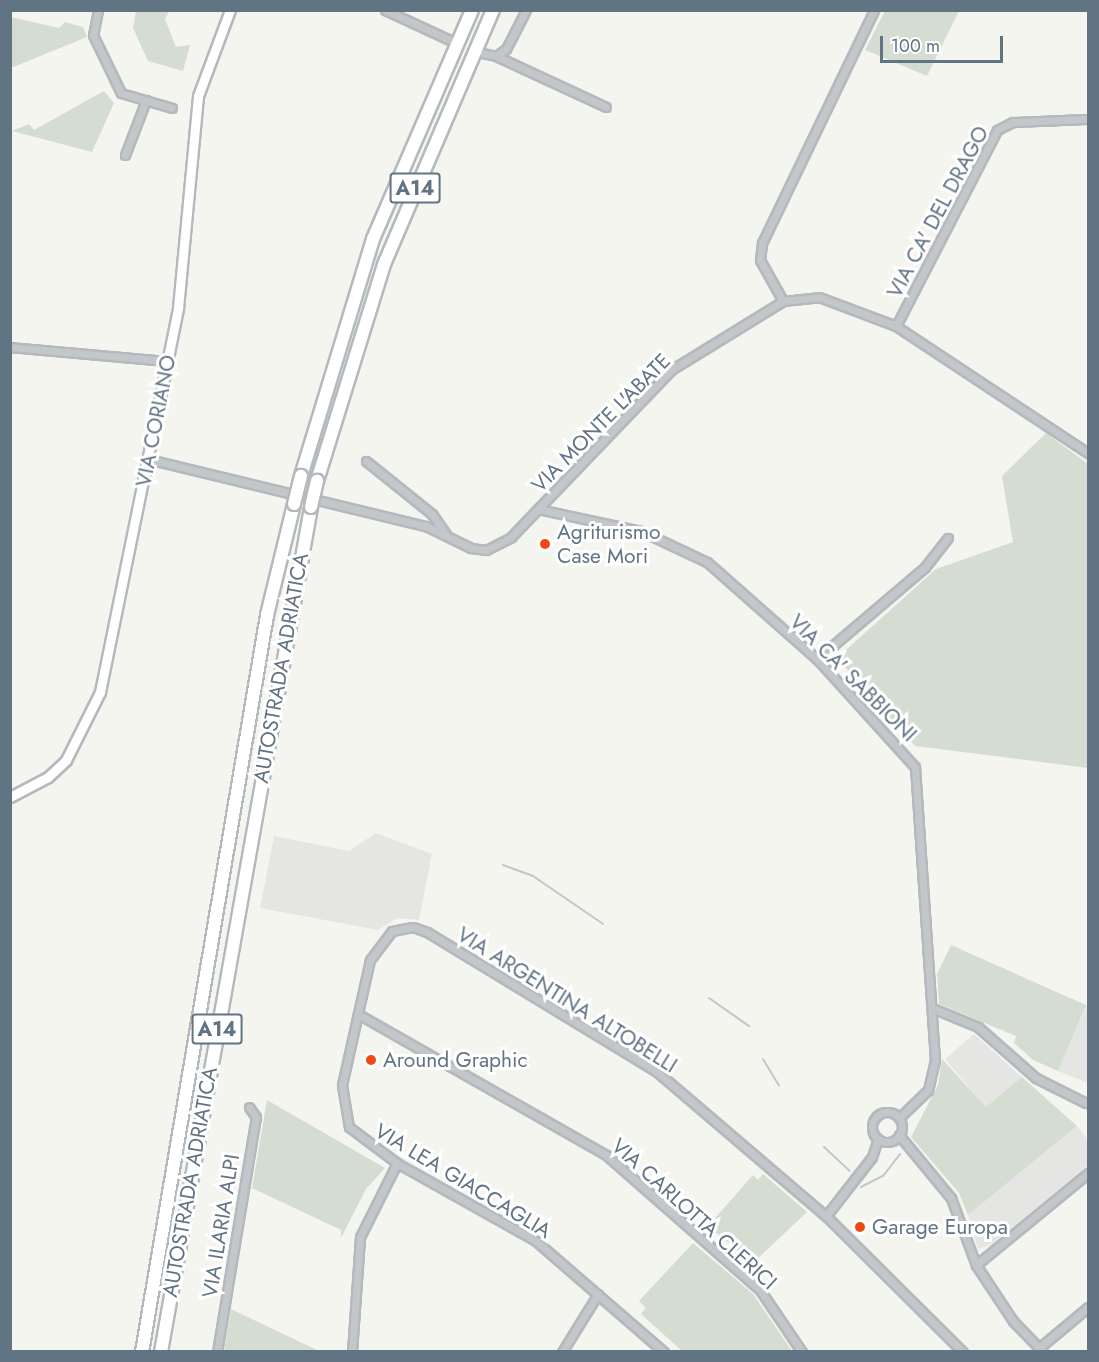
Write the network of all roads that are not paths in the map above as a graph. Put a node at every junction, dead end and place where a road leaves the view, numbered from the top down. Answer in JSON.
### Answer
{"nodes":[{"id":1,"x":98,"y":10,"type":"edge"},
{"id":2,"x":230,"y":10,"type":"edge"},
{"id":3,"x":385,"y":10,"type":"edge"},
{"id":4,"x":472,"y":10,"type":"edge"},
{"id":5,"x":493,"y":10,"type":"edge"},
{"id":6,"x":526,"y":10,"type":"edge"},
{"id":7,"x":874,"y":10,"type":"edge"},
{"id":8,"x":450,"y":40,"type":"dead end"},
{"id":9,"x":482,"y":53,"type":"dead end"},
{"id":10,"x":496,"y":56,"type":"junction"},
{"id":11,"x":146,"y":100,"type":"junction"},
{"id":12,"x":606,"y":107,"type":"dead end"},
{"id":13,"x":172,"y":108,"type":"dead end"},
{"id":14,"x":1089,"y":120,"type":"edge"},
{"id":15,"x":124,"y":154,"type":"dead end"},
{"id":16,"x":783,"y":302,"type":"junction"},
{"id":17,"x":896,"y":326,"type":"junction"},
{"id":18,"x":10,"y":347,"type":"edge"},
{"id":19,"x":168,"y":361,"type":"junction"},
{"id":20,"x":1089,"y":453,"type":"edge"},
{"id":21,"x":148,"y":459,"type":"junction"},
{"id":22,"x":366,"y":461,"type":"dead end"},
{"id":23,"x":538,"y":509,"type":"junction"},
{"id":24,"x":446,"y":534,"type":"junction"},
{"id":25,"x":948,"y":538,"type":"dead end"},
{"id":26,"x":817,"y":659,"type":"junction"},
{"id":27,"x":10,"y":797,"type":"edge"},
{"id":28,"x":370,"y":960,"type":"joint"},
{"id":29,"x":932,"y":1008,"type":"junction"},
{"id":30,"x":358,"y":1014,"type":"junction"},
{"id":31,"x":1086,"y":1104,"type":"dead end"},
{"id":32,"x":249,"y":1107,"type":"dead end"},
{"id":33,"x":899,"y":1118,"type":"junction"},
{"id":34,"x":899,"y":1135,"type":"junction"},
{"id":35,"x":878,"y":1140,"type":"junction"},
{"id":36,"x":397,"y":1162,"type":"junction"},
{"id":37,"x":1089,"y":1173,"type":"edge"},
{"id":38,"x":826,"y":1216,"type":"junction"},
{"id":39,"x":976,"y":1265,"type":"junction"},
{"id":40,"x":598,"y":1294,"type":"junction"},
{"id":41,"x":1089,"y":1307,"type":"edge"},
{"id":42,"x":1041,"y":1350,"type":"edge"},
{"id":43,"x":142,"y":1352,"type":"edge"},
{"id":44,"x":161,"y":1352,"type":"edge"},
{"id":45,"x":216,"y":1352,"type":"edge"},
{"id":46,"x":352,"y":1352,"type":"edge"},
{"id":47,"x":562,"y":1352,"type":"edge"},
{"id":48,"x":664,"y":1352,"type":"edge"},
{"id":49,"x":802,"y":1352,"type":"edge"},
{"id":50,"x":963,"y":1352,"type":"edge"}],
"edges":[{"from":1,"to":11,"type":"street"},
{"from":2,"to":19,"type":"main road","name":"VIA CORIANO"},
{"from":3,"to":8,"type":"street"},
{"from":4,"to":43,"type":"highway","name":"AUTOSTRADA ADRIATICA","number":"A14","bridge":true},
{"from":5,"to":44,"type":"highway","name":"AUTOSTRADA ADRIATICA","number":"A14","bridge":true},
{"from":6,"to":10,"type":"street"},
{"from":7,"to":16,"type":"street"},
{"from":9,"to":10,"type":"street"},
{"from":10,"to":12,"type":"street"},
{"from":11,"to":13,"type":"street"},
{"from":11,"to":15,"type":"street"},
{"from":14,"to":17,"type":"street","name":"VIA CA' DEL DRAGO"},
{"from":16,"to":17,"type":"street","name":"VIA CA' DEL DRAGO"},
{"from":16,"to":23,"type":"street","name":"VIA MONTE L'ABATE"},
{"from":17,"to":20,"type":"street","name":"VIA CA' DEL DRAGO"},
{"from":18,"to":19,"type":"street"},
{"from":19,"to":21,"type":"main road","name":"VIA CORIANO"},
{"from":21,"to":24,"type":"street","name":"VIA MONTE L'ABATE"},
{"from":21,"to":27,"type":"main road","name":"VIA CORIANO"},
{"from":22,"to":24,"type":"street","name":"VIA MONTE L'ABATE"},
{"from":23,"to":24,"type":"street","name":"VIA MONTE L'ABATE"},
{"from":23,"to":26,"type":"street","name":"VIA CA' SABBIONI"},
{"from":25,"to":26,"type":"street"},
{"from":26,"to":29,"type":"street","name":"VIA CA' SABBIONI"},
{"from":28,"to":30,"type":"street","name":"VIA LEA GIACCAGLIA"},
{"from":28,"to":38,"type":"street","name":"VIA ARGENTINA ALTOBELLI"},
{"from":29,"to":31,"type":"street"},
{"from":29,"to":33,"type":"street","name":"VIA CA' SABBIONI"},
{"from":30,"to":36,"type":"street","name":"VIA LEA GIACCAGLIA"},
{"from":30,"to":49,"type":"street","name":"VIA CARLOTTA CLERICI"},
{"from":32,"to":45,"type":"street","name":"VIA ILARIA ALPI"},
{"from":33,"to":34,"type":"street"},
{"from":33,"to":35,"type":"street"},
{"from":34,"to":35,"type":"street"},
{"from":34,"to":39,"type":"street"},
{"from":35,"to":38,"type":"street"},
{"from":36,"to":40,"type":"street","name":"VIA LEA GIACCAGLIA"},
{"from":36,"to":46,"type":"street"},
{"from":37,"to":39,"type":"street"},
{"from":38,"to":50,"type":"street","name":"VIA ARGENTINA ALTOBELLI"},
{"from":39,"to":42,"type":"street"},
{"from":40,"to":47,"type":"street"},
{"from":40,"to":48,"type":"street","name":"VIA LEA GIACCAGLIA"},
{"from":41,"to":42,"type":"street"}]}
